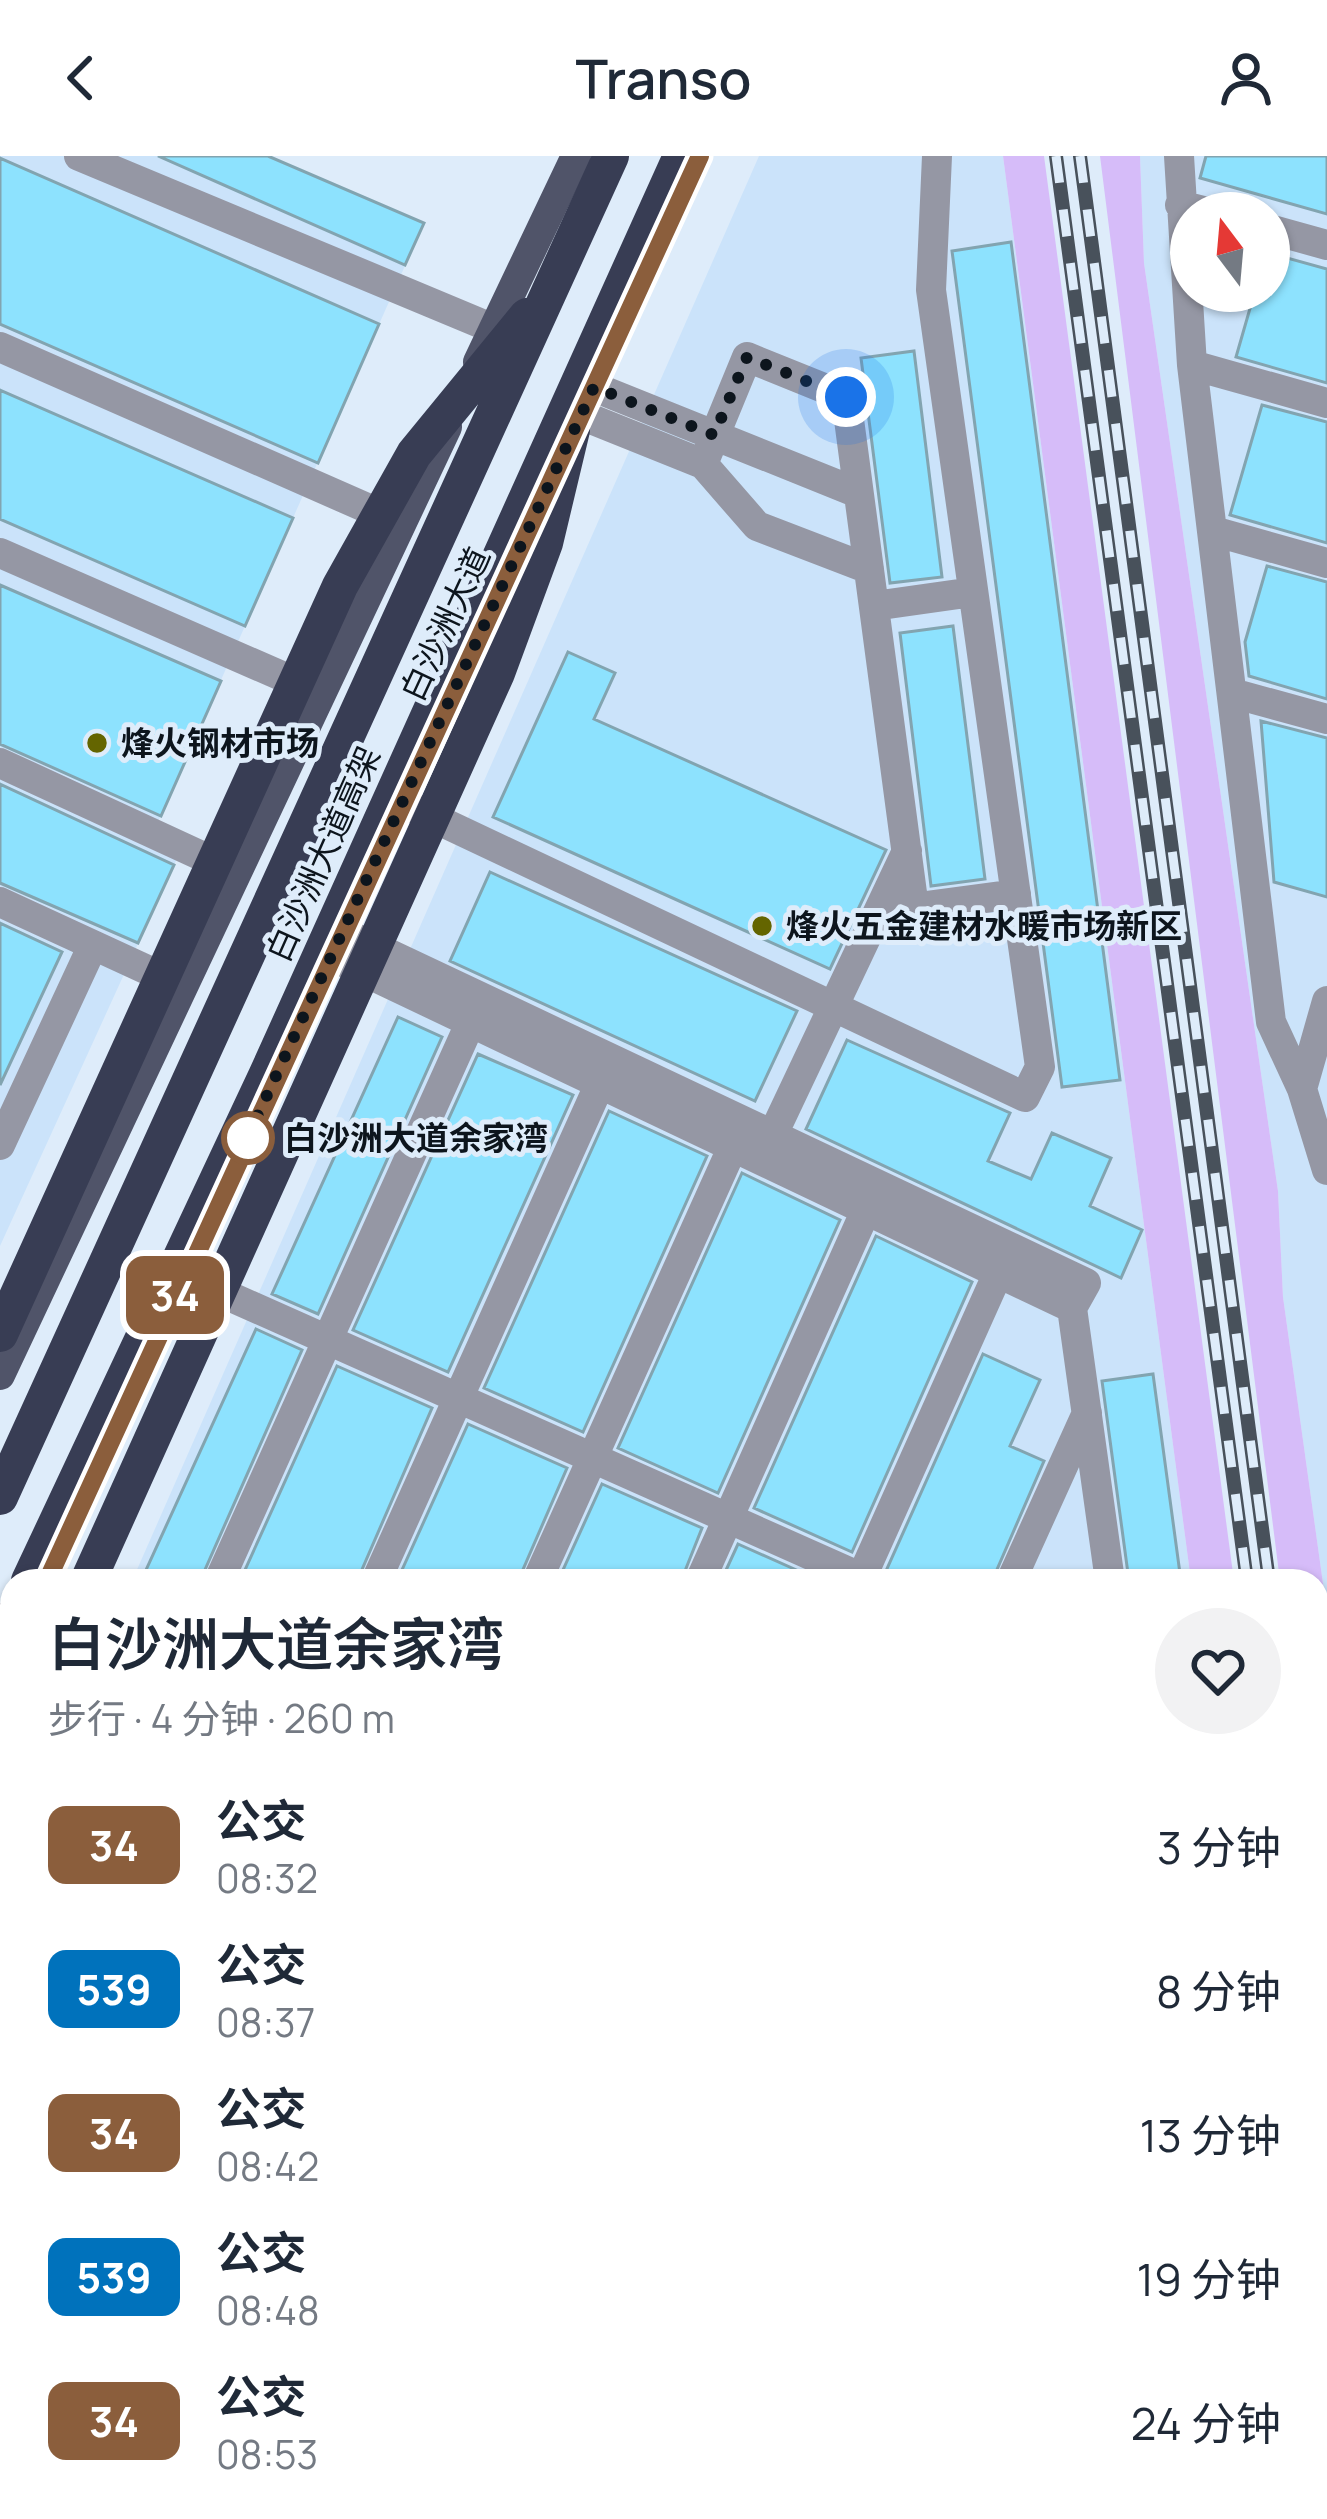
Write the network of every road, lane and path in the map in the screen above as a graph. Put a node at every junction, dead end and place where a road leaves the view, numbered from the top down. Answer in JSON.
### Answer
{"nodes":[{"id":1,"x":79,"y":156,"type":"edge"},
{"id":2,"x":576,"y":156,"type":"edge"},
{"id":3,"x":611,"y":156,"type":"edge"},
{"id":4,"x":681,"y":156,"type":"edge"},
{"id":5,"x":699,"y":156,"type":"edge"},
{"id":6,"x":937,"y":156,"type":"edge"},
{"id":7,"x":1178,"y":156,"type":"edge"},
{"id":8,"x":1190,"y":192,"type":"edge"},
{"id":9,"x":1290,"y":235,"type":"edge"},
{"id":10,"x":1327,"y":245,"type":"edge"},
{"id":11,"x":554,"y":286,"type":"junction"},
{"id":12,"x":1193,"y":312,"type":"edge"},
{"id":13,"x":494,"y":329,"type":"junction"},
{"id":14,"x":0,"y":347,"type":"edge"},
{"id":15,"x":1192,"y":365,"type":"junction"},
{"id":16,"x":586,"y":393,"type":"junction"},
{"id":17,"x":1327,"y":403,"type":"edge"},
{"id":18,"x":709,"y":450,"type":"junction"},
{"id":19,"x":858,"y":493,"type":"junction"},
{"id":20,"x":402,"y":523,"type":"junction"},
{"id":21,"x":1213,"y":531,"type":"junction"},
{"id":22,"x":0,"y":554,"type":"edge"},
{"id":23,"x":1327,"y":563,"type":"edge"},
{"id":24,"x":868,"y":569,"type":"junction"},
{"id":25,"x":974,"y":592,"type":"junction"},
{"id":26,"x":874,"y":606,"type":"junction"},
{"id":27,"x":1232,"y":693,"type":"junction"},
{"id":28,"x":321,"y":694,"type":"junction"},
{"id":29,"x":1327,"y":719,"type":"edge"},
{"id":30,"x":0,"y":763,"type":"edge"},
{"id":31,"x":402,"y":802,"type":"junction"},
{"id":32,"x":907,"y":850,"type":"junction"},
{"id":33,"x":237,"y":872,"type":"junction"},
{"id":34,"x":1016,"y":894,"type":"junction"},
{"id":35,"x":0,"y":902,"type":"edge"},
{"id":36,"x":914,"y":908,"type":"junction"},
{"id":37,"x":878,"y":913,"type":"junction"},
{"id":38,"x":337,"y":944,"type":"junction"},
{"id":39,"x":93,"y":945,"type":"junction"},
{"id":40,"x":183,"y":986,"type":"junction"},
{"id":41,"x":1327,"y":1001,"type":"edge"},
{"id":42,"x":834,"y":1007,"type":"junction"},
{"id":43,"x":476,"y":1010,"type":"junction"},
{"id":44,"x":605,"y":1071,"type":"junction"},
{"id":45,"x":1313,"y":1071,"type":"edge"},
{"id":46,"x":752,"y":1141,"type":"junction"},
{"id":47,"x":0,"y":1145,"type":"edge"},
{"id":48,"x":1327,"y":1170,"type":"edge"},
{"id":49,"x":872,"y":1197,"type":"junction"},
{"id":50,"x":1004,"y":1260,"type":"junction"},
{"id":51,"x":184,"y":1276,"type":"junction"},
{"id":52,"x":0,"y":1334,"type":"edge"},
{"id":53,"x":327,"y":1341,"type":"junction"},
{"id":54,"x":0,"y":1375,"type":"edge"},
{"id":55,"x":458,"y":1399,"type":"junction"},
{"id":56,"x":1087,"y":1413,"type":"junction"},
{"id":57,"x":592,"y":1459,"type":"junction"},
{"id":58,"x":0,"y":1497,"type":"edge"},
{"id":59,"x":728,"y":1519,"type":"junction"},
{"id":60,"x":35,"y":1569,"type":"edge"},
{"id":61,"x":52,"y":1569,"type":"edge"},
{"id":62,"x":93,"y":1569,"type":"edge"},
{"id":63,"x":224,"y":1569,"type":"edge"},
{"id":64,"x":381,"y":1569,"type":"edge"},
{"id":65,"x":542,"y":1569,"type":"edge"},
{"id":66,"x":705,"y":1569,"type":"edge"},
{"id":67,"x":839,"y":1569,"type":"edge"},
{"id":68,"x":868,"y":1569,"type":"edge"},
{"id":69,"x":1016,"y":1569,"type":"edge"},
{"id":70,"x":1108,"y":1569,"type":"edge"}],
"edges":[{"from":1,"to":13,"type":"street"},
{"from":2,"to":13,"type":"main road"},
{"from":3,"to":11,"type":"highway","name":"白沙洲大道高架"},
{"from":4,"to":16,"type":"highway","name":"白沙洲大道高架"},
{"from":5,"to":16,"type":"main road","name":"白沙洲大道"},
{"from":6,"to":25,"type":"street"},
{"from":7,"to":8,"type":"street"},
{"from":9,"to":10,"type":"street"},
{"from":11,"to":52,"type":"highway"},
{"from":11,"to":58,"type":"highway","name":"白沙洲大道高架"},
{"from":12,"to":15,"type":"street"},
{"from":13,"to":20,"type":"main road"},
{"from":14,"to":20,"type":"street"},
{"from":15,"to":17,"type":"street"},
{"from":15,"to":21,"type":"street"},
{"from":16,"to":18,"type":"street"},
{"from":16,"to":31,"type":"main road","name":"白沙洲大道"},
{"from":16,"to":60,"type":"highway","name":"白沙洲大道高架"},
{"from":16,"to":62,"type":"highway"},
{"from":18,"to":19,"type":"street"},
{"from":18,"to":19,"type":"street"},
{"from":18,"to":24,"type":"street"},
{"from":19,"to":24,"type":"street"},
{"from":20,"to":28,"type":"main road"},
{"from":21,"to":23,"type":"street"},
{"from":21,"to":27,"type":"street"},
{"from":22,"to":28,"type":"street"},
{"from":24,"to":26,"type":"street"},
{"from":25,"to":26,"type":"street"},
{"from":25,"to":34,"type":"street"},
{"from":26,"to":32,"type":"street"},
{"from":27,"to":29,"type":"street"},
{"from":27,"to":45,"type":"street"},
{"from":28,"to":33,"type":"main road"},
{"from":30,"to":33,"type":"street"},
{"from":31,"to":38,"type":"main road","name":"白沙洲大道"},
{"from":31,"to":42,"type":"street"},
{"from":32,"to":36,"type":"street"},
{"from":32,"to":37,"type":"street"},
{"from":33,"to":40,"type":"main road"},
{"from":34,"to":36,"type":"street"},
{"from":34,"to":42,"type":"street"},
{"from":35,"to":39,"type":"street"},
{"from":36,"to":37,"type":"street"},
{"from":37,"to":42,"type":"street"},
{"from":38,"to":43,"type":"street"},
{"from":38,"to":51,"type":"main road","name":"白沙洲大道"},
{"from":39,"to":40,"type":"street"},
{"from":39,"to":47,"type":"street"},
{"from":40,"to":54,"type":"main road"},
{"from":41,"to":45,"type":"street"},
{"from":42,"to":46,"type":"street"},
{"from":43,"to":44,"type":"street"},
{"from":43,"to":53,"type":"street"},
{"from":44,"to":46,"type":"street"},
{"from":44,"to":55,"type":"street"},
{"from":45,"to":48,"type":"street"},
{"from":46,"to":49,"type":"street"},
{"from":46,"to":57,"type":"street"},
{"from":49,"to":50,"type":"street"},
{"from":49,"to":59,"type":"street"},
{"from":50,"to":56,"type":"street"},
{"from":50,"to":68,"type":"street"},
{"from":51,"to":53,"type":"street"},
{"from":51,"to":61,"type":"main road","name":"白沙洲大道"},
{"from":53,"to":55,"type":"street"},
{"from":53,"to":63,"type":"street"},
{"from":55,"to":57,"type":"street"},
{"from":55,"to":64,"type":"street"},
{"from":56,"to":69,"type":"street"},
{"from":56,"to":70,"type":"street"},
{"from":57,"to":59,"type":"street"},
{"from":57,"to":65,"type":"street"},
{"from":59,"to":66,"type":"street"},
{"from":59,"to":67,"type":"street"}]}
